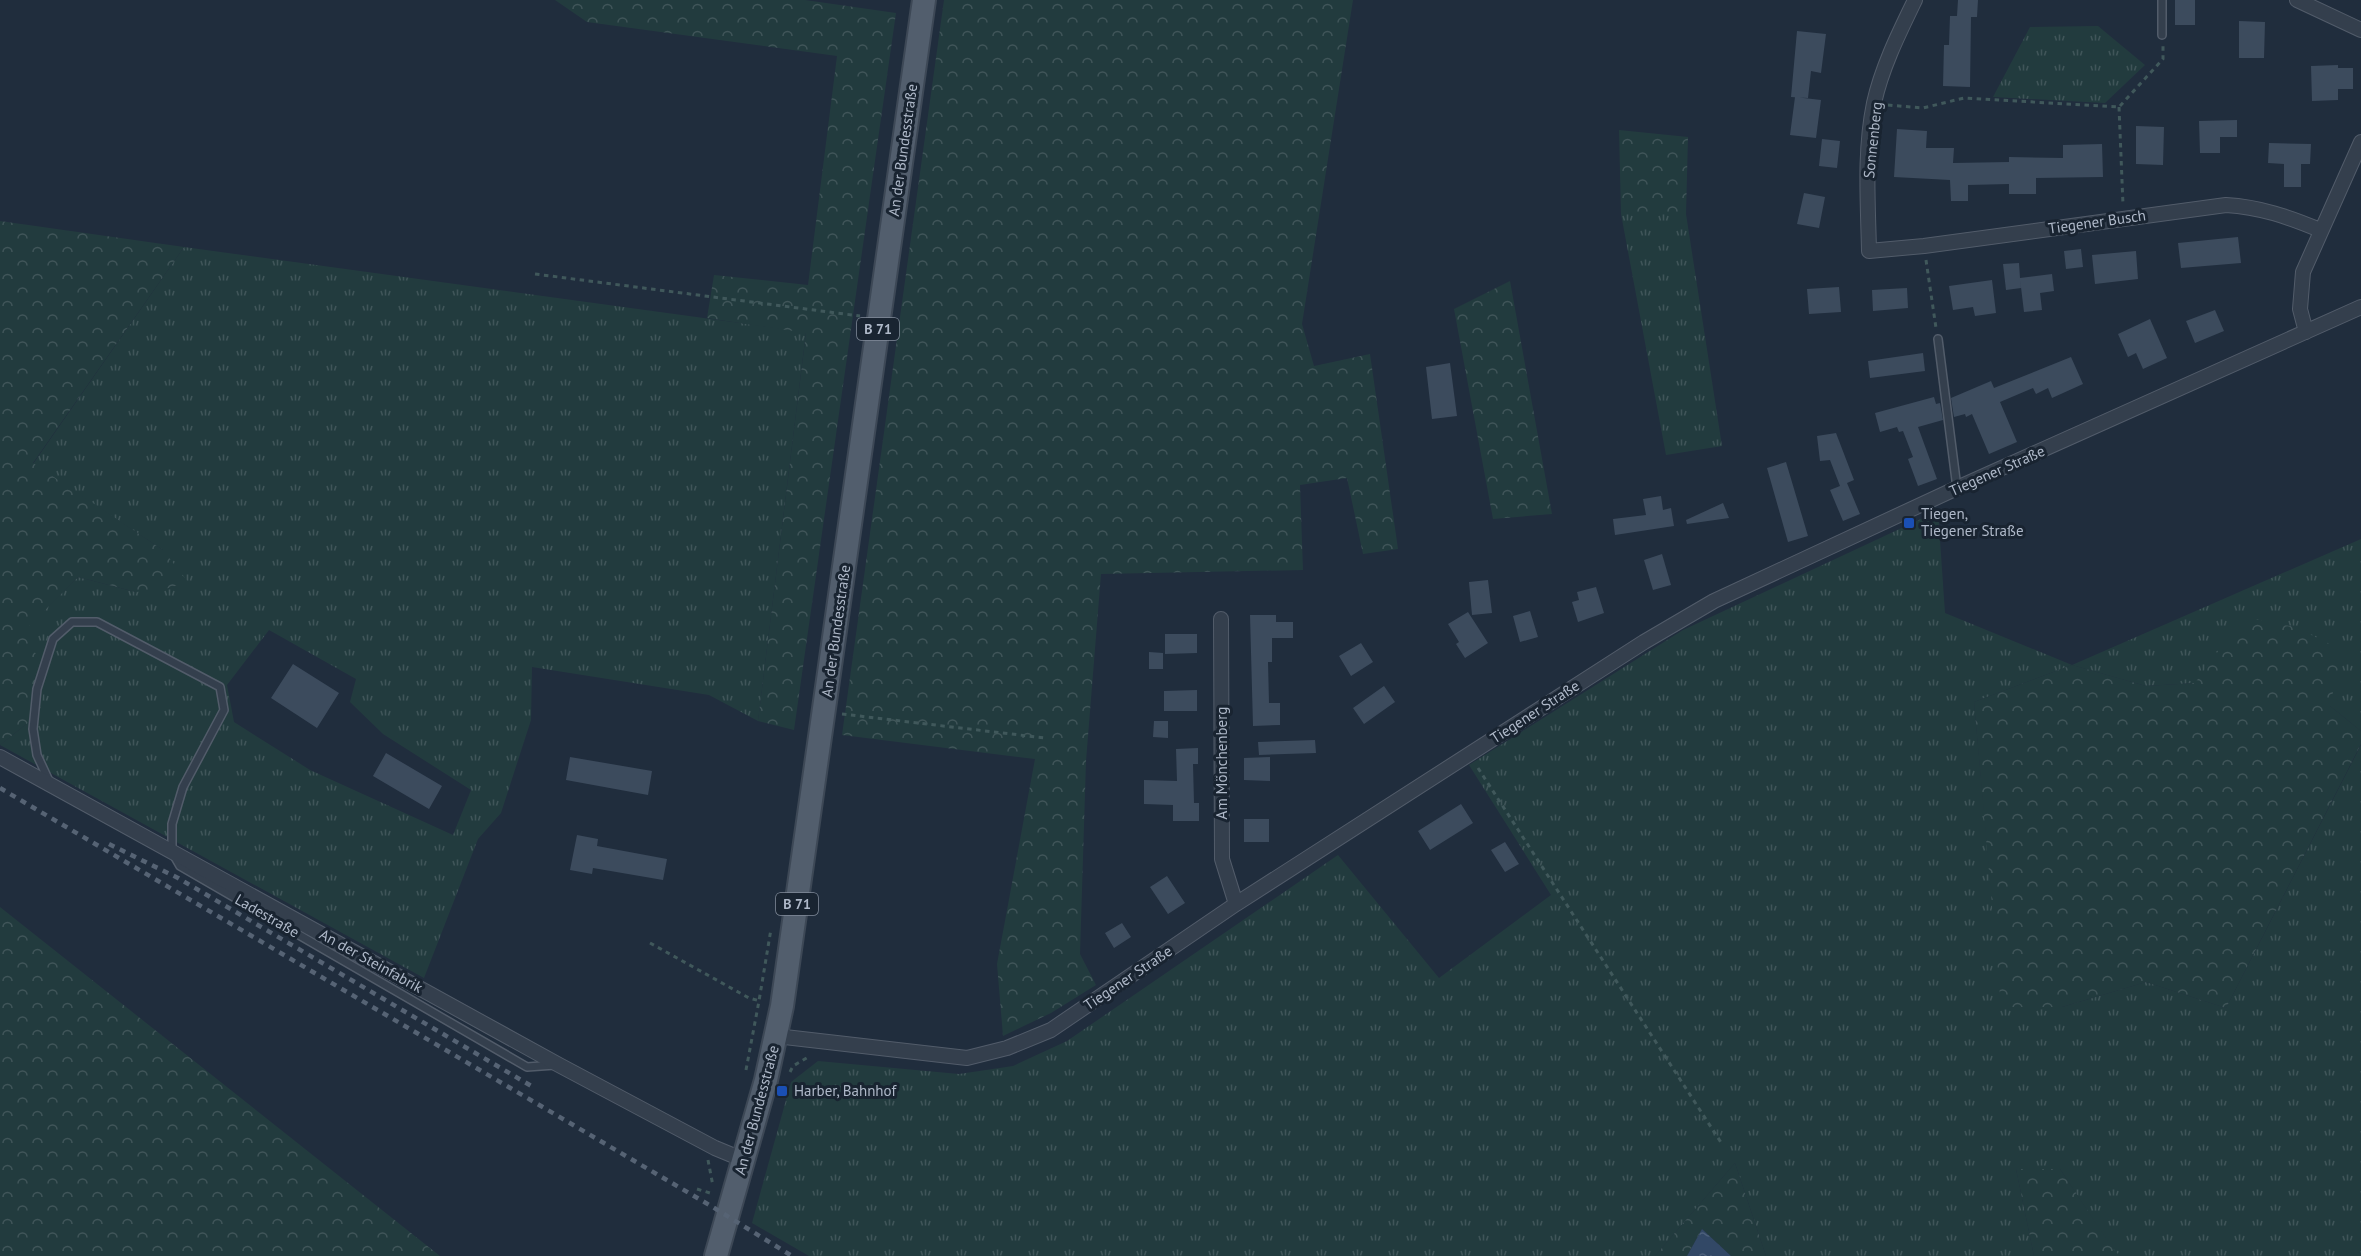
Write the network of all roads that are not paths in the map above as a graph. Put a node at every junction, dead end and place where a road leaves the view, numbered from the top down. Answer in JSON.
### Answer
{"nodes":[{"id":1,"x":924,"y":0,"type":"edge"},
{"id":2,"x":1915,"y":0,"type":"edge"},
{"id":3,"x":2162,"y":0,"type":"edge"},
{"id":4,"x":2297,"y":0,"type":"edge"},
{"id":5,"x":2361,"y":30,"type":"edge"},
{"id":6,"x":2162,"y":35,"type":"road end"},
{"id":7,"x":2361,"y":142,"type":"edge"},
{"id":8,"x":2320,"y":230,"type":"junction"},
{"id":9,"x":1869,"y":251,"type":"joint"},
{"id":10,"x":2361,"y":307,"type":"edge"},
{"id":11,"x":2306,"y":332,"type":"junction"},
{"id":12,"x":1938,"y":339,"type":"road end"},
{"id":13,"x":1957,"y":488,"type":"junction"},
{"id":14,"x":1221,"y":619,"type":"dead end"},
{"id":15,"x":0,"y":758,"type":"edge"},
{"id":16,"x":51,"y":786,"type":"junction"},
{"id":17,"x":172,"y":852,"type":"junction"},
{"id":18,"x":1236,"y":904,"type":"junction"},
{"id":19,"x":776,"y":1036,"type":"junction"},
{"id":20,"x":744,"y":1160,"type":"junction"},
{"id":21,"x":716,"y":1256,"type":"edge"}],
"edges":[{"from":1,"to":19,"type":"main road","name":"An der Bundesstraße","number":"B 71"},
{"from":2,"to":9,"type":"street","name":"Sonnenberg"},
{"from":3,"to":6,"type":"lane"},
{"from":4,"to":5,"type":"street"},
{"from":7,"to":8,"type":"street"},
{"from":8,"to":9,"type":"street","name":"Tiegener Busch"},
{"from":8,"to":11,"type":"street"},
{"from":10,"to":11,"type":"street","name":"Tiegener Straße"},
{"from":11,"to":13,"type":"street","name":"Tiegener Straße"},
{"from":12,"to":13,"type":"lane"},
{"from":13,"to":18,"type":"street","name":"Tiegener Straße"},
{"from":14,"to":18,"type":"street","name":"Am Mönchenberg"},
{"from":15,"to":16,"type":"street","name":"An der Steinfabrik"},
{"from":16,"to":17,"type":"street","name":"An der Steinfabrik"},
{"from":16,"to":17,"type":"lane"},
{"from":17,"to":20,"type":"street","name":"An der Steinfabrik"},
{"from":18,"to":19,"type":"street","name":"Tiegener Straße"},
{"from":19,"to":20,"type":"main road","name":"An der Bundesstraße","number":"B 71"},
{"from":20,"to":21,"type":"main road","name":"An der Bundesstraße","number":"B 71"}]}
